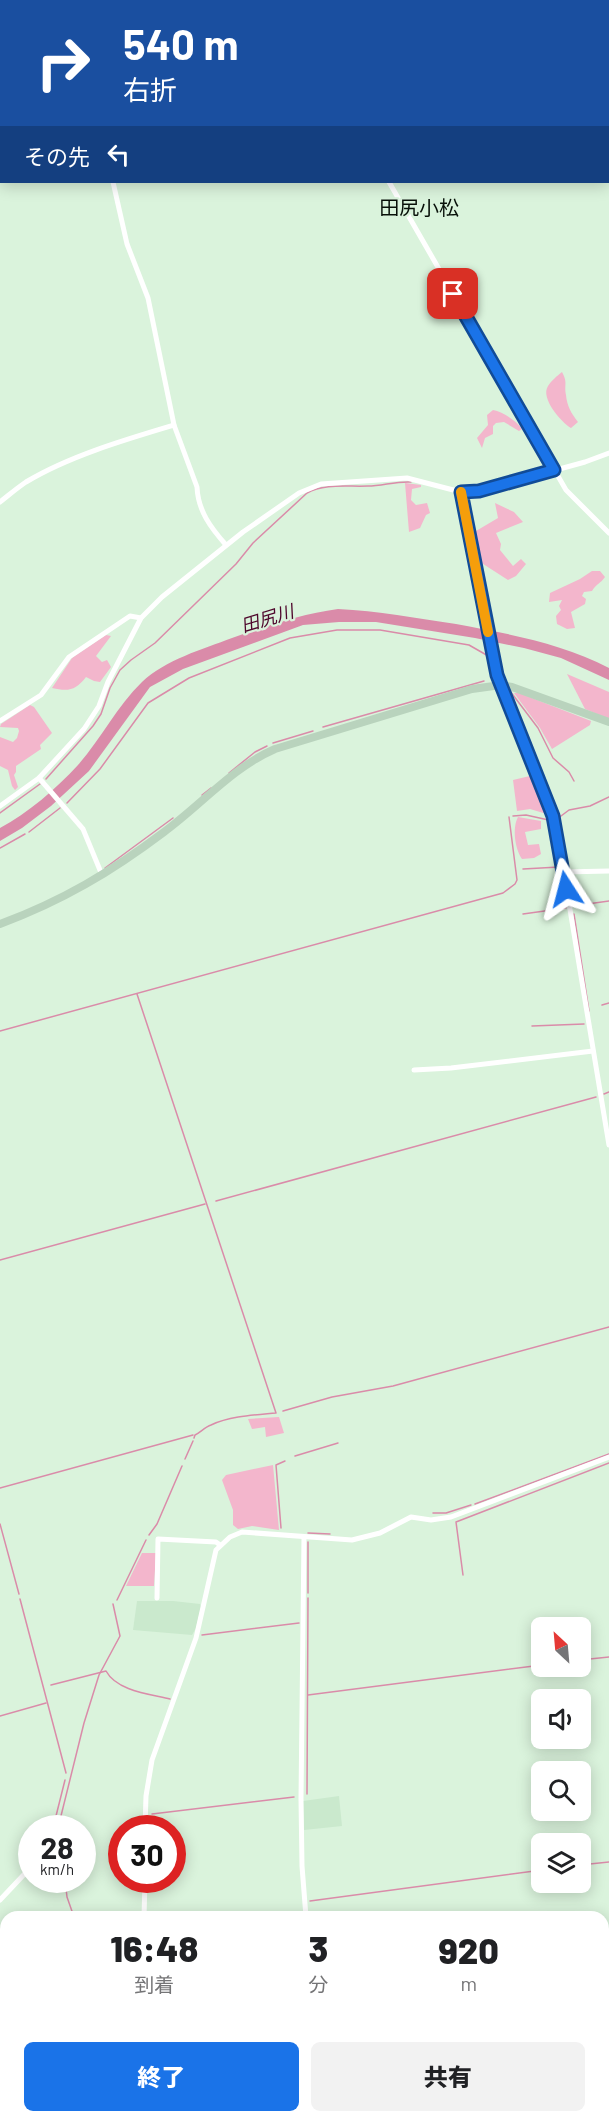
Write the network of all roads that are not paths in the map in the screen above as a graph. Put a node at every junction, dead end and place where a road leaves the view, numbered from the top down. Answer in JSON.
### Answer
{"nodes":[{"id":1,"x":113,"y":183,"type":"edge"},
{"id":2,"x":390,"y":183,"type":"edge"},
{"id":3,"x":174,"y":425,"type":"junction"},
{"id":4,"x":609,"y":453,"type":"edge"},
{"id":5,"x":554,"y":470,"type":"junction"},
{"id":6,"x":461,"y":494,"type":"junction"},
{"id":7,"x":0,"y":502,"type":"edge"},
{"id":8,"x":609,"y":533,"type":"edge"},
{"id":9,"x":226,"y":545,"type":"junction"},
{"id":10,"x":141,"y":618,"type":"junction"},
{"id":11,"x":501,"y":685,"type":"junction"},
{"id":12,"x":0,"y":721,"type":"edge"},
{"id":13,"x":609,"y":722,"type":"edge"},
{"id":14,"x":39,"y":778,"type":"junction"},
{"id":15,"x":0,"y":806,"type":"edge"},
{"id":16,"x":609,"y":871,"type":"edge"},
{"id":17,"x":563,"y":872,"type":"junction"},
{"id":18,"x":102,"y":875,"type":"junction"},
{"id":19,"x":0,"y":924,"type":"edge"},
{"id":20,"x":592,"y":1051,"type":"junction"},
{"id":21,"x":414,"y":1070,"type":"dead end"},
{"id":22,"x":609,"y":1145,"type":"edge"},
{"id":23,"x":609,"y":1457,"type":"edge"},
{"id":24,"x":304,"y":1537,"type":"junction"},
{"id":25,"x":220,"y":1545,"type":"junction"},
{"id":26,"x":157,"y":1598,"type":"dead end"},
{"id":27,"x":145,"y":1815,"type":"edge"},
{"id":28,"x":18,"y":1881,"type":"edge"},
{"id":29,"x":144,"y":1893,"type":"edge"},
{"id":30,"x":0,"y":1900,"type":"edge"},
{"id":31,"x":144,"y":1911,"type":"edge"},
{"id":32,"x":306,"y":1911,"type":"edge"}],
"edges":[{"from":1,"to":3,"type":"street"},
{"from":2,"to":5,"type":"street"},
{"from":3,"to":7,"type":"street"},
{"from":3,"to":9,"type":"street"},
{"from":4,"to":5,"type":"street"},
{"from":5,"to":6,"type":"street"},
{"from":5,"to":8,"type":"street"},
{"from":6,"to":9,"type":"street"},
{"from":6,"to":11,"type":"street"},
{"from":9,"to":10,"type":"street"},
{"from":10,"to":12,"type":"street"},
{"from":10,"to":14,"type":"street"},
{"from":11,"to":13,"type":"street"},
{"from":11,"to":17,"type":"street"},
{"from":11,"to":18,"type":"street"},
{"from":14,"to":15,"type":"street"},
{"from":14,"to":18,"type":"street"},
{"from":16,"to":17,"type":"street"},
{"from":17,"to":20,"type":"street"},
{"from":18,"to":19,"type":"street"},
{"from":20,"to":21,"type":"street"},
{"from":20,"to":22,"type":"street"},
{"from":23,"to":24,"type":"street"},
{"from":24,"to":25,"type":"street"},
{"from":24,"to":32,"type":"street"},
{"from":25,"to":26,"type":"street"},
{"from":25,"to":27,"type":"street"},
{"from":28,"to":30,"type":"street"},
{"from":29,"to":31,"type":"street"}]}
